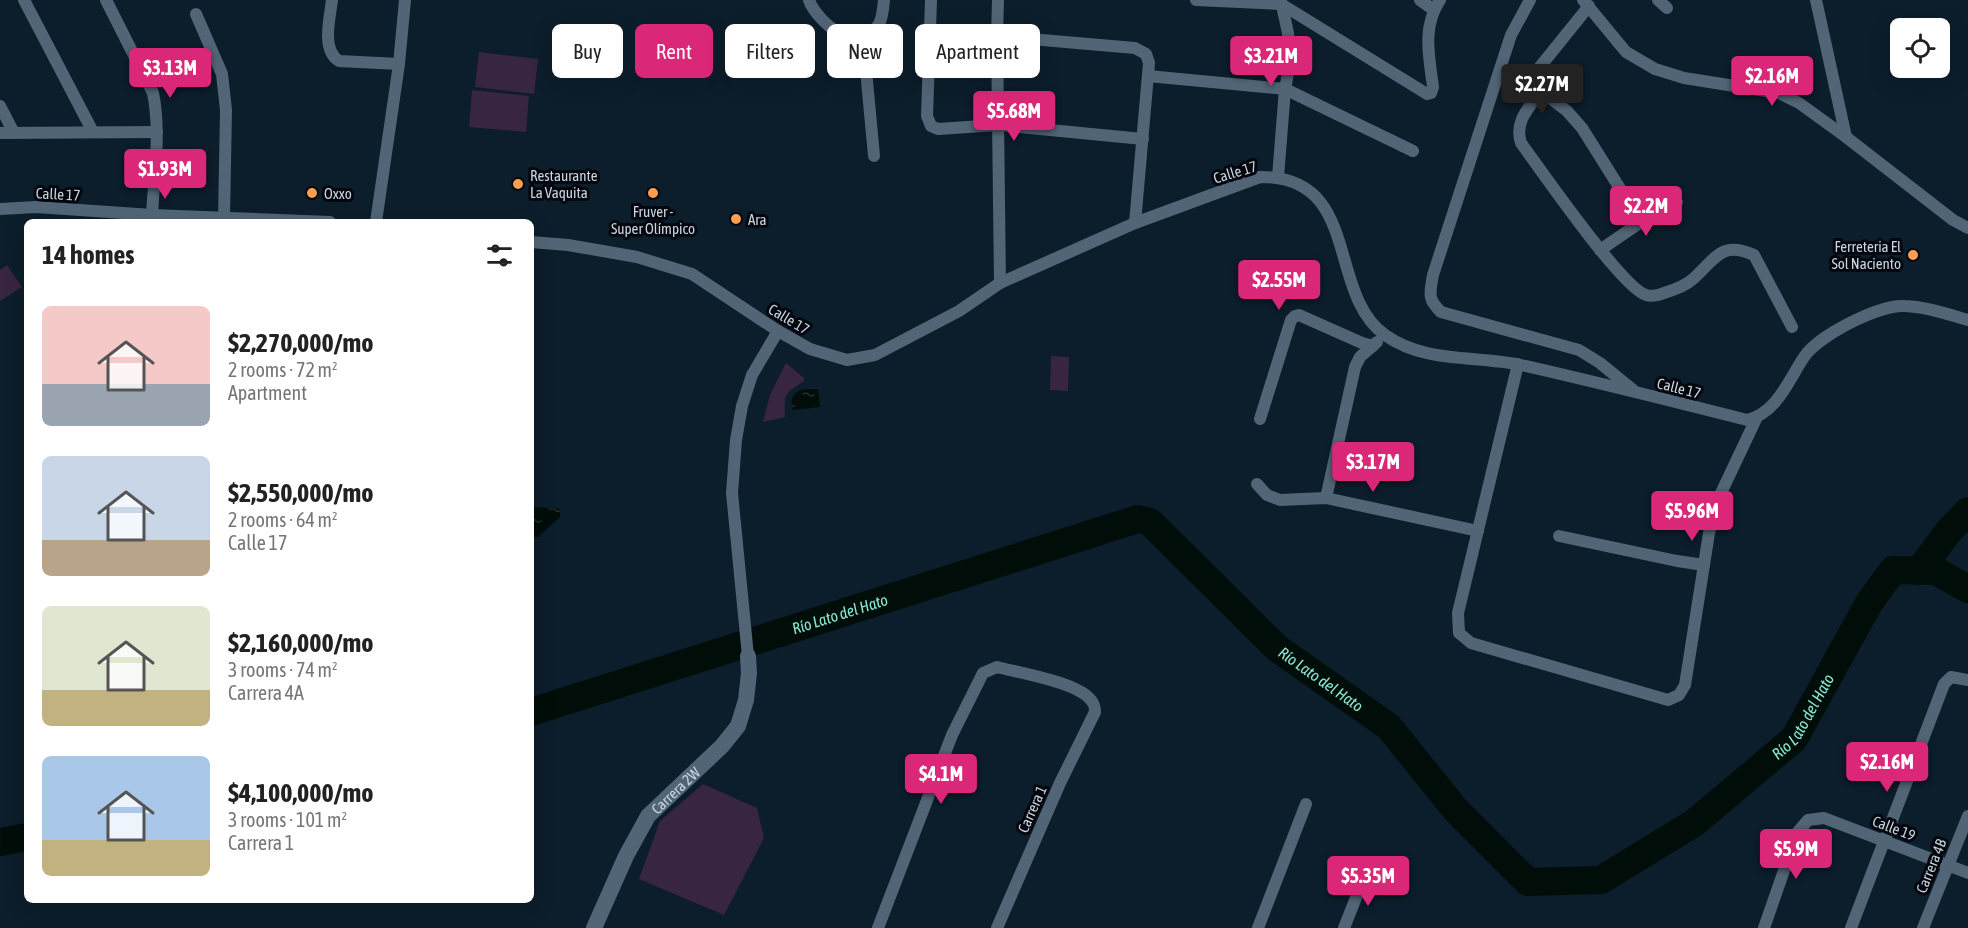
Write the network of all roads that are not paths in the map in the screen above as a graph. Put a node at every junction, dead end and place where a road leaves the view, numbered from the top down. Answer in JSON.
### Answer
{"nodes":[{"id":1,"x":24,"y":0,"type":"edge"},
{"id":2,"x":106,"y":0,"type":"edge"},
{"id":3,"x":332,"y":0,"type":"edge"},
{"id":4,"x":405,"y":0,"type":"edge"},
{"id":5,"x":809,"y":0,"type":"edge"},
{"id":6,"x":884,"y":0,"type":"edge"},
{"id":7,"x":931,"y":0,"type":"edge"},
{"id":8,"x":998,"y":0,"type":"edge"},
{"id":9,"x":1196,"y":0,"type":"edge"},
{"id":10,"x":1420,"y":0,"type":"edge"},
{"id":11,"x":1530,"y":0,"type":"edge"},
{"id":12,"x":1816,"y":0,"type":"edge"},
{"id":13,"x":1281,"y":2,"type":"edge"},
{"id":14,"x":1586,"y":3,"type":"edge"},
{"id":15,"x":1437,"y":5,"type":"edge"},
{"id":16,"x":196,"y":14,"type":"dead end"},
{"id":17,"x":828,"y":24,"type":"edge"},
{"id":18,"x":880,"y":24,"type":"edge"},
{"id":19,"x":997,"y":24,"type":"edge"},
{"id":20,"x":1040,"y":40,"type":"edge"},
{"id":21,"x":399,"y":64,"type":"junction"},
{"id":22,"x":1148,"y":76,"type":"junction"},
{"id":23,"x":867,"y":78,"type":"edge"},
{"id":24,"x":997,"y":78,"type":"edge"},
{"id":25,"x":1286,"y":89,"type":"junction"},
{"id":26,"x":1541,"y":91,"type":"junction"},
{"id":27,"x":0,"y":106,"type":"edge"},
{"id":28,"x":998,"y":125,"type":"junction"},
{"id":29,"x":93,"y":132,"type":"junction"},
{"id":30,"x":157,"y":132,"type":"junction"},
{"id":31,"x":0,"y":133,"type":"edge"},
{"id":32,"x":14,"y":133,"type":"junction"},
{"id":33,"x":1846,"y":137,"type":"junction"},
{"id":34,"x":1143,"y":139,"type":"junction"},
{"id":35,"x":1413,"y":151,"type":"dead end"},
{"id":36,"x":874,"y":156,"type":"dead end"},
{"id":37,"x":1278,"y":177,"type":"junction"},
{"id":38,"x":1677,"y":202,"type":"dead end"},
{"id":39,"x":0,"y":209,"type":"edge"},
{"id":40,"x":152,"y":215,"type":"junction"},
{"id":41,"x":224,"y":218,"type":"junction"},
{"id":42,"x":250,"y":219,"type":"edge"},
{"id":43,"x":376,"y":219,"type":"edge"},
{"id":44,"x":1641,"y":222,"type":"junction"},
{"id":45,"x":1135,"y":223,"type":"junction"},
{"id":46,"x":1968,"y":228,"type":"edge"},
{"id":47,"x":534,"y":242,"type":"edge"},
{"id":48,"x":1600,"y":250,"type":"junction"},
{"id":49,"x":1000,"y":283,"type":"junction"},
{"id":50,"x":1968,"y":320,"type":"edge"},
{"id":51,"x":1792,"y":327,"type":"dead end"},
{"id":52,"x":778,"y":331,"type":"junction"},
{"id":53,"x":1385,"y":335,"type":"junction"},
{"id":54,"x":1373,"y":346,"type":"junction"},
{"id":55,"x":1518,"y":364,"type":"junction"},
{"id":56,"x":1636,"y":393,"type":"junction"},
{"id":57,"x":1757,"y":417,"type":"junction"},
{"id":58,"x":1260,"y":419,"type":"dead end"},
{"id":59,"x":1257,"y":483,"type":"dead end"},
{"id":60,"x":1326,"y":498,"type":"junction"},
{"id":61,"x":1478,"y":531,"type":"junction"},
{"id":62,"x":1558,"y":536,"type":"dead end"},
{"id":63,"x":1704,"y":565,"type":"junction"},
{"id":64,"x":748,"y":656,"type":"joint"},
{"id":65,"x":1968,"y":680,"type":"edge"},
{"id":66,"x":1306,"y":804,"type":"dead end"},
{"id":67,"x":1968,"y":816,"type":"edge"},
{"id":68,"x":1885,"y":840,"type":"junction"},
{"id":69,"x":1947,"y":865,"type":"junction"},
{"id":70,"x":1968,"y":873,"type":"edge"},
{"id":71,"x":1365,"y":875,"type":"dead end"},
{"id":72,"x":594,"y":928,"type":"edge"},
{"id":73,"x":878,"y":928,"type":"edge"},
{"id":74,"x":997,"y":928,"type":"edge"},
{"id":75,"x":1258,"y":928,"type":"edge"},
{"id":76,"x":1344,"y":928,"type":"edge"},
{"id":77,"x":1764,"y":928,"type":"edge"},
{"id":78,"x":1851,"y":928,"type":"edge"},
{"id":79,"x":1923,"y":928,"type":"edge"}],
"edges":[{"from":1,"to":29,"type":"street"},
{"from":2,"to":30,"type":"street"},
{"from":3,"to":21,"type":"street"},
{"from":4,"to":21,"type":"street"},
{"from":5,"to":17,"type":"street"},
{"from":6,"to":18,"type":"street"},
{"from":7,"to":28,"type":"street"},
{"from":8,"to":19,"type":"street"},
{"from":9,"to":13,"type":"street"},
{"from":10,"to":15,"type":"street"},
{"from":11,"to":56,"type":"street"},
{"from":12,"to":33,"type":"street"},
{"from":13,"to":15,"type":"street"},
{"from":13,"to":25,"type":"street"},
{"from":14,"to":26,"type":"street"},
{"from":14,"to":33,"type":"street"},
{"from":16,"to":41,"type":"street"},
{"from":20,"to":22,"type":"street"},
{"from":21,"to":43,"type":"street"},
{"from":22,"to":25,"type":"street"},
{"from":22,"to":34,"type":"street"},
{"from":23,"to":36,"type":"street"},
{"from":24,"to":28,"type":"street"},
{"from":25,"to":35,"type":"street"},
{"from":25,"to":37,"type":"street"},
{"from":26,"to":44,"type":"street"},
{"from":26,"to":48,"type":"street"},
{"from":27,"to":32,"type":"street"},
{"from":28,"to":34,"type":"street"},
{"from":28,"to":49,"type":"street"},
{"from":29,"to":30,"type":"street"},
{"from":29,"to":32,"type":"street"},
{"from":30,"to":40,"type":"street"},
{"from":31,"to":32,"type":"street"},
{"from":33,"to":46,"type":"street"},
{"from":34,"to":45,"type":"street"},
{"from":37,"to":45,"type":"street","name":"Calle 17"},
{"from":37,"to":53,"type":"street","name":"Calle 17"},
{"from":38,"to":44,"type":"street"},
{"from":39,"to":40,"type":"street","name":"Calle 17"},
{"from":40,"to":41,"type":"street","name":"Calle 17"},
{"from":41,"to":42,"type":"street","name":"Calle 17"},
{"from":44,"to":48,"type":"street"},
{"from":45,"to":49,"type":"street","name":"Calle 17"},
{"from":47,"to":52,"type":"street","name":"Calle 17"},
{"from":48,"to":51,"type":"street"},
{"from":49,"to":52,"type":"street","name":"Calle 17"},
{"from":50,"to":57,"type":"street"},
{"from":52,"to":64,"type":"street"},
{"from":53,"to":54,"type":"street"},
{"from":53,"to":55,"type":"street","name":"Calle 17"},
{"from":54,"to":58,"type":"street"},
{"from":54,"to":60,"type":"street"},
{"from":55,"to":56,"type":"street","name":"Calle 17"},
{"from":55,"to":61,"type":"street"},
{"from":56,"to":57,"type":"street","name":"Calle 17"},
{"from":57,"to":63,"type":"street"},
{"from":59,"to":60,"type":"street"},
{"from":60,"to":61,"type":"street"},
{"from":61,"to":63,"type":"street"},
{"from":62,"to":63,"type":"street"},
{"from":64,"to":72,"type":"street","name":"Carrera 2W"},
{"from":65,"to":68,"type":"street"},
{"from":66,"to":75,"type":"street"},
{"from":67,"to":69,"type":"street","name":"Carrera 4B"},
{"from":68,"to":69,"type":"street","name":"Calle 19"},
{"from":68,"to":77,"type":"street","name":"Calle 19"},
{"from":68,"to":78,"type":"street"},
{"from":69,"to":70,"type":"street","name":"Calle 19"},
{"from":69,"to":79,"type":"street","name":"Carrera 4B"},
{"from":71,"to":76,"type":"street"},
{"from":73,"to":74,"type":"street","name":"Carrera 1"}]}
